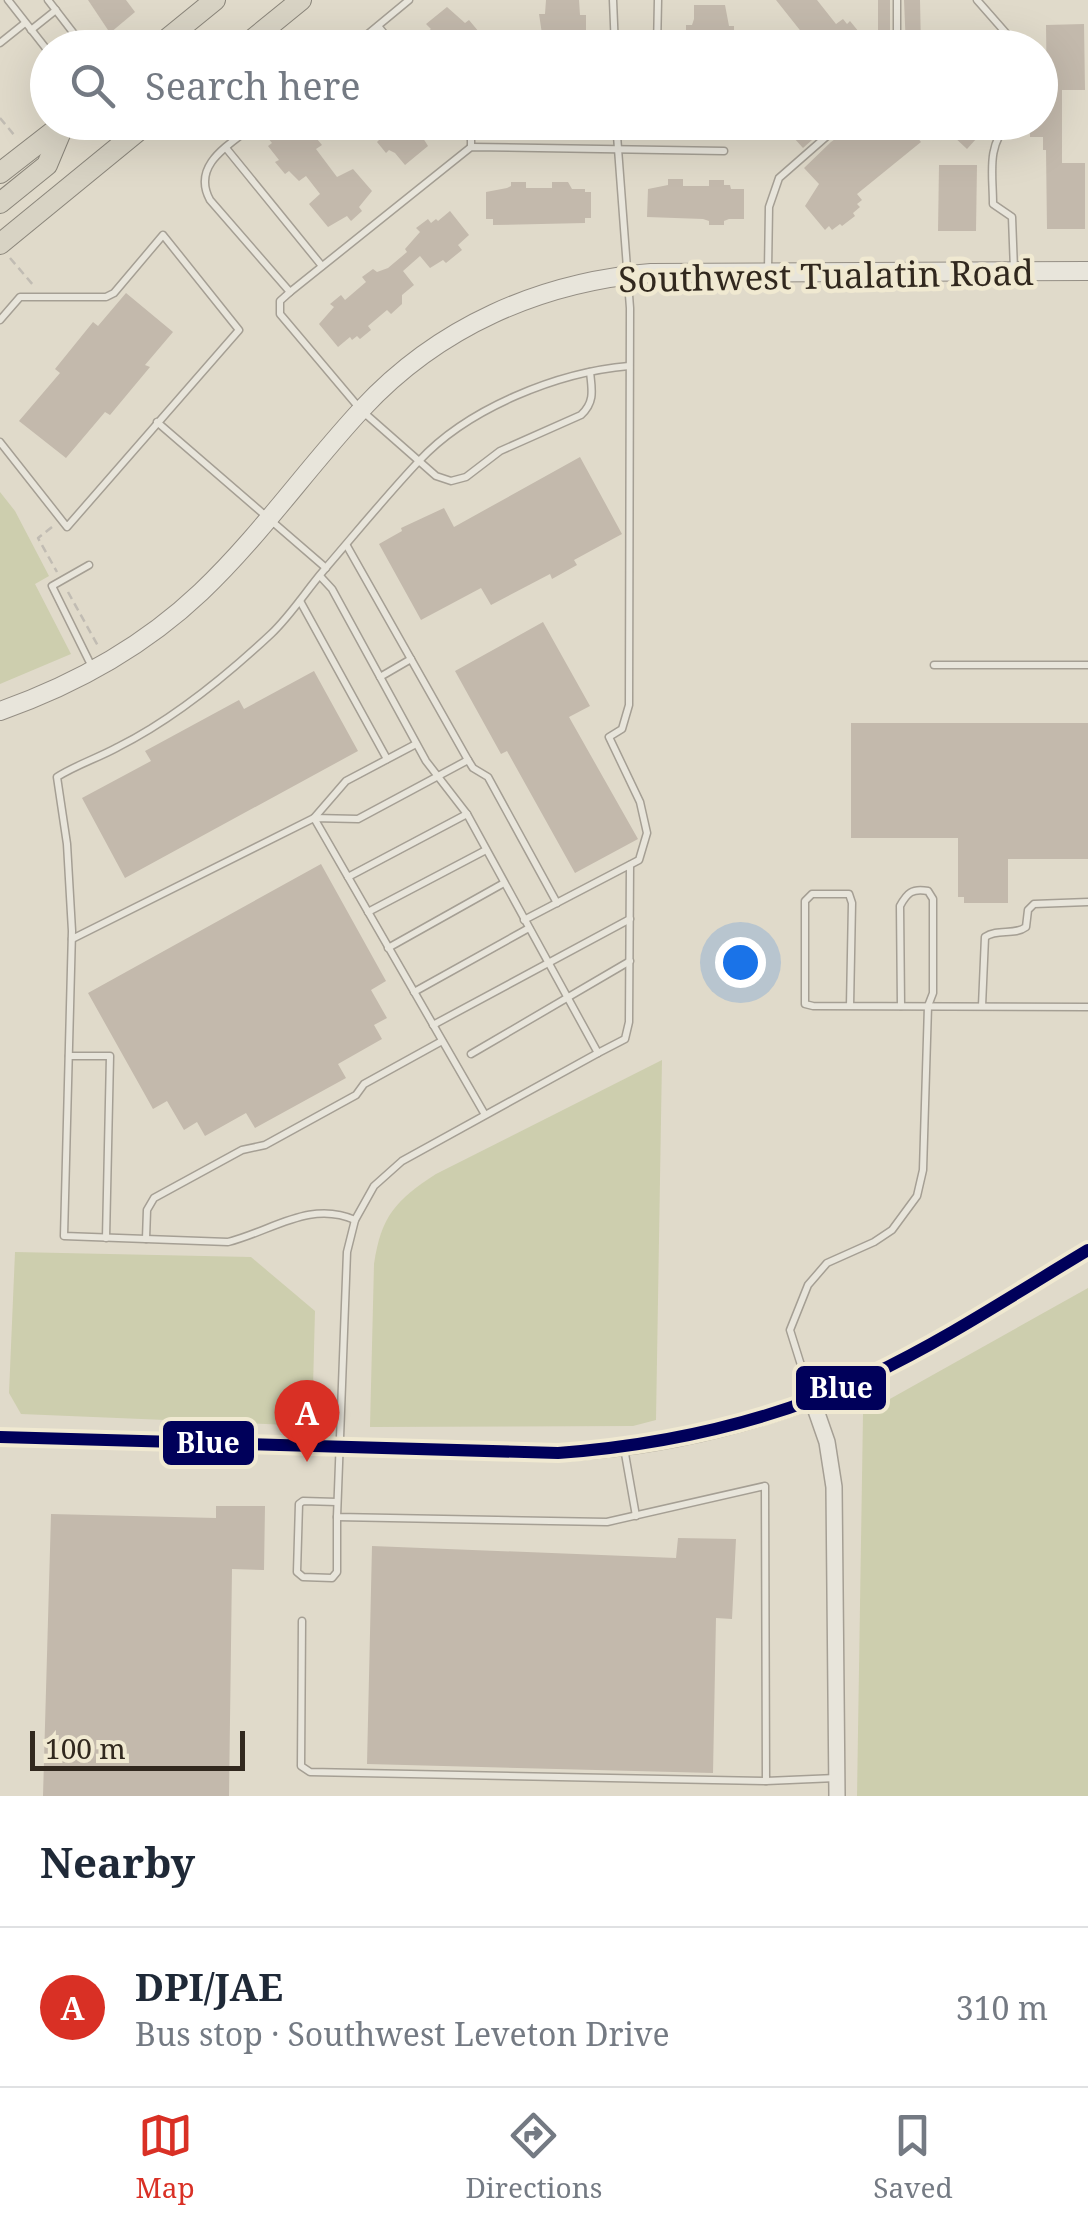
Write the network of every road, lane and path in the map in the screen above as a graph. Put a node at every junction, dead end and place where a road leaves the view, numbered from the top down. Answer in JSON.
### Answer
{"nodes":[{"id":1,"x":8,"y":0,"type":"edge"},
{"id":2,"x":48,"y":0,"type":"edge"},
{"id":3,"x":301,"y":0,"type":"edge"},
{"id":4,"x":409,"y":0,"type":"edge"},
{"id":5,"x":614,"y":0,"type":"edge"},
{"id":6,"x":658,"y":0,"type":"edge"},
{"id":7,"x":897,"y":0,"type":"edge"},
{"id":8,"x":978,"y":0,"type":"edge"},
{"id":9,"x":212,"y":1,"type":"edge"},
{"id":10,"x":56,"y":10,"type":"junction"},
{"id":11,"x":28,"y":26,"type":"junction"},
{"id":12,"x":378,"y":26,"type":"junction"},
{"id":13,"x":31,"y":30,"type":"edge"},
{"id":14,"x":71,"y":30,"type":"edge"},
{"id":15,"x":177,"y":30,"type":"edge"},
{"id":16,"x":264,"y":30,"type":"edge"},
{"id":17,"x":373,"y":30,"type":"edge"},
{"id":18,"x":381,"y":30,"type":"edge"},
{"id":19,"x":615,"y":30,"type":"edge"},
{"id":20,"x":658,"y":30,"type":"edge"},
{"id":21,"x":897,"y":30,"type":"edge"},
{"id":22,"x":1003,"y":30,"type":"edge"},
{"id":23,"x":0,"y":43,"type":"edge"},
{"id":24,"x":0,"y":118,"type":"edge"},
{"id":25,"x":43,"y":140,"type":"edge"},
{"id":26,"x":57,"y":140,"type":"edge"},
{"id":27,"x":130,"y":140,"type":"edge"},
{"id":28,"x":236,"y":140,"type":"edge"},
{"id":29,"x":471,"y":140,"type":"edge"},
{"id":30,"x":617,"y":140,"type":"edge"},
{"id":31,"x":822,"y":140,"type":"edge"},
{"id":32,"x":995,"y":140,"type":"edge"},
{"id":33,"x":226,"y":148,"type":"junction"},
{"id":34,"x":471,"y":148,"type":"junction"},
{"id":35,"x":618,"y":150,"type":"junction"},
{"id":36,"x":724,"y":150,"type":"dead end"},
{"id":37,"x":28,"y":152,"type":"junction"},
{"id":38,"x":0,"y":173,"type":"edge"},
{"id":39,"x":0,"y":202,"type":"edge"},
{"id":40,"x":6,"y":251,"type":"edge"},
{"id":41,"x":322,"y":266,"type":"junction"},
{"id":42,"x":1088,"y":271,"type":"edge"},
{"id":43,"x":768,"y":272,"type":"junction"},
{"id":44,"x":1014,"y":272,"type":"junction"},
{"id":45,"x":628,"y":275,"type":"junction"},
{"id":46,"x":290,"y":292,"type":"junction"},
{"id":47,"x":41,"y":297,"type":"junction"},
{"id":48,"x":0,"y":320,"type":"edge"},
{"id":49,"x":629,"y":366,"type":"junction"},
{"id":50,"x":590,"y":372,"type":"junction"},
{"id":51,"x":361,"y":410,"type":"junction"},
{"id":52,"x":157,"y":422,"type":"junction"},
{"id":53,"x":0,"y":442,"type":"edge"},
{"id":54,"x":420,"y":460,"type":"junction"},
{"id":55,"x":270,"y":518,"type":"junction"},
{"id":56,"x":347,"y":546,"type":"junction"},
{"id":57,"x":90,"y":565,"type":"dead end"},
{"id":58,"x":323,"y":572,"type":"junction"},
{"id":59,"x":300,"y":601,"type":"junction"},
{"id":60,"x":410,"y":659,"type":"junction"},
{"id":61,"x":934,"y":665,"type":"dead end"},
{"id":62,"x":1088,"y":666,"type":"edge"},
{"id":63,"x":94,"y":670,"type":"junction"},
{"id":64,"x":380,"y":676,"type":"junction"},
{"id":65,"x":0,"y":711,"type":"edge"},
{"id":66,"x":416,"y":744,"type":"junction"},
{"id":67,"x":387,"y":759,"type":"junction"},
{"id":68,"x":468,"y":760,"type":"junction"},
{"id":69,"x":438,"y":777,"type":"junction"},
{"id":70,"x":467,"y":814,"type":"junction"},
{"id":71,"x":314,"y":818,"type":"junction"},
{"id":72,"x":486,"y":850,"type":"junction"},
{"id":73,"x":630,"y":865,"type":"junction"},
{"id":74,"x":348,"y":877,"type":"junction"},
{"id":75,"x":504,"y":883,"type":"junction"},
{"id":76,"x":1088,"y":902,"type":"edge"},
{"id":77,"x":557,"y":903,"type":"junction"},
{"id":78,"x":368,"y":912,"type":"junction"},
{"id":79,"x":630,"y":919,"type":"junction"},
{"id":80,"x":524,"y":920,"type":"junction"},
{"id":81,"x":529,"y":928,"type":"junction"},
{"id":82,"x":72,"y":940,"type":"junction"},
{"id":83,"x":388,"y":948,"type":"junction"},
{"id":84,"x":630,"y":961,"type":"junction"},
{"id":85,"x":548,"y":963,"type":"junction"},
{"id":86,"x":414,"y":992,"type":"junction"},
{"id":87,"x":568,"y":998,"type":"junction"},
{"id":88,"x":850,"y":1006,"type":"junction"},
{"id":89,"x":901,"y":1006,"type":"junction"},
{"id":90,"x":928,"y":1006,"type":"junction"},
{"id":91,"x":982,"y":1006,"type":"junction"},
{"id":92,"x":1088,"y":1007,"type":"edge"},
{"id":93,"x":433,"y":1025,"type":"junction"},
{"id":94,"x":442,"y":1041,"type":"junction"},
{"id":95,"x":598,"y":1053,"type":"junction"},
{"id":96,"x":471,"y":1054,"type":"dead end"},
{"id":97,"x":69,"y":1056,"type":"junction"},
{"id":98,"x":484,"y":1113,"type":"junction"},
{"id":99,"x":355,"y":1220,"type":"junction"},
{"id":100,"x":106,"y":1238,"type":"junction"},
{"id":101,"x":146,"y":1239,"type":"junction"},
{"id":102,"x":1088,"y":1250,"type":"edge"},
{"id":103,"x":812,"y":1399,"type":"junction"},
{"id":104,"x":0,"y":1437,"type":"edge"},
{"id":105,"x":340,"y":1446,"type":"junction"},
{"id":106,"x":624,"y":1448,"type":"junction"},
{"id":107,"x":338,"y":1502,"type":"junction"},
{"id":108,"x":636,"y":1516,"type":"junction"},
{"id":109,"x":336,"y":1517,"type":"junction"},
{"id":110,"x":302,"y":1621,"type":"dead end"},
{"id":111,"x":837,"y":1778,"type":"junction"},
{"id":112,"x":766,"y":1781,"type":"junction"},
{"id":113,"x":837,"y":1796,"type":"edge"}],
"edges":[{"from":1,"to":11,"type":"lane"},
{"from":2,"to":10,"type":"lane"},
{"from":3,"to":16,"type":"highway"},
{"from":4,"to":12,"type":"lane"},
{"from":5,"to":19,"type":"lane"},
{"from":6,"to":20,"type":"lane"},
{"from":7,"to":21,"type":"lane"},
{"from":8,"to":22,"type":"lane"},
{"from":9,"to":15,"type":"highway"},
{"from":10,"to":11,"type":"lane"},
{"from":10,"to":14,"type":"lane"},
{"from":11,"to":13,"type":"lane"},
{"from":11,"to":23,"type":"lane"},
{"from":12,"to":17,"type":"lane"},
{"from":12,"to":18,"type":"lane"},
{"from":24,"to":37,"type":"path"},
{"from":25,"to":37,"type":"highway"},
{"from":26,"to":39,"type":"highway"},
{"from":27,"to":40,"type":"highway"},
{"from":28,"to":33,"type":"lane"},
{"from":29,"to":34,"type":"lane"},
{"from":30,"to":35,"type":"lane"},
{"from":31,"to":43,"type":"lane"},
{"from":32,"to":44,"type":"lane"},
{"from":33,"to":41,"type":"lane"},
{"from":33,"to":46,"type":"lane"},
{"from":34,"to":35,"type":"lane"},
{"from":34,"to":41,"type":"lane"},
{"from":35,"to":36,"type":"lane"},
{"from":35,"to":45,"type":"lane"},
{"from":37,"to":38,"type":"highway"},
{"from":40,"to":47,"type":"path"},
{"from":41,"to":46,"type":"lane"},
{"from":42,"to":44,"type":"main road","name":"Southwest Tualatin Road"},
{"from":43,"to":44,"type":"main road","name":"Southwest Tualatin Road"},
{"from":43,"to":45,"type":"main road","name":"Southwest Tualatin Road"},
{"from":45,"to":49,"type":"lane"},
{"from":45,"to":51,"type":"main road","name":"Southwest Tualatin Road"},
{"from":46,"to":51,"type":"lane"},
{"from":47,"to":48,"type":"lane"},
{"from":47,"to":52,"type":"lane"},
{"from":49,"to":50,"type":"lane"},
{"from":49,"to":73,"type":"lane"},
{"from":50,"to":54,"type":"lane"},
{"from":50,"to":54,"type":"lane"},
{"from":51,"to":54,"type":"lane"},
{"from":51,"to":55,"type":"main road","name":"Southwest Tualatin Road"},
{"from":52,"to":53,"type":"lane"},
{"from":52,"to":55,"type":"lane"},
{"from":54,"to":56,"type":"lane"},
{"from":55,"to":58,"type":"lane"},
{"from":55,"to":63,"type":"main road","name":"Southwest Tualatin Road"},
{"from":56,"to":58,"type":"lane"},
{"from":56,"to":60,"type":"lane"},
{"from":57,"to":63,"type":"lane"},
{"from":58,"to":59,"type":"lane"},
{"from":58,"to":64,"type":"lane"},
{"from":59,"to":67,"type":"lane"},
{"from":59,"to":82,"type":"lane"},
{"from":60,"to":64,"type":"lane"},
{"from":60,"to":68,"type":"lane"},
{"from":61,"to":62,"type":"lane"},
{"from":63,"to":65,"type":"main road","name":"Southwest Tualatin Road"},
{"from":64,"to":66,"type":"lane"},
{"from":66,"to":67,"type":"lane"},
{"from":66,"to":69,"type":"lane"},
{"from":67,"to":71,"type":"lane"},
{"from":68,"to":69,"type":"lane"},
{"from":68,"to":77,"type":"lane"},
{"from":69,"to":70,"type":"lane"},
{"from":69,"to":71,"type":"lane"},
{"from":70,"to":72,"type":"lane"},
{"from":70,"to":74,"type":"lane"},
{"from":71,"to":74,"type":"lane"},
{"from":71,"to":82,"type":"lane"},
{"from":72,"to":75,"type":"lane"},
{"from":72,"to":78,"type":"lane"},
{"from":73,"to":77,"type":"lane"},
{"from":73,"to":79,"type":"lane"},
{"from":74,"to":78,"type":"lane"},
{"from":75,"to":80,"type":"lane"},
{"from":75,"to":83,"type":"lane"},
{"from":76,"to":91,"type":"lane"},
{"from":77,"to":80,"type":"lane"},
{"from":78,"to":83,"type":"lane"},
{"from":79,"to":84,"type":"lane"},
{"from":79,"to":85,"type":"lane"},
{"from":80,"to":81,"type":"lane"},
{"from":81,"to":85,"type":"lane"},
{"from":81,"to":86,"type":"lane"},
{"from":82,"to":97,"type":"lane"},
{"from":83,"to":86,"type":"lane"},
{"from":84,"to":87,"type":"lane"},
{"from":84,"to":95,"type":"lane"},
{"from":85,"to":87,"type":"lane"},
{"from":85,"to":93,"type":"lane"},
{"from":86,"to":93,"type":"lane"},
{"from":87,"to":95,"type":"lane"},
{"from":87,"to":96,"type":"lane"},
{"from":88,"to":88,"type":"lane"},
{"from":88,"to":89,"type":"lane"},
{"from":89,"to":90,"type":"lane"},
{"from":89,"to":90,"type":"lane"},
{"from":90,"to":91,"type":"lane"},
{"from":90,"to":103,"type":"lane"},
{"from":91,"to":92,"type":"lane"},
{"from":93,"to":94,"type":"lane"},
{"from":94,"to":98,"type":"lane"},
{"from":94,"to":101,"type":"lane"},
{"from":95,"to":98,"type":"lane"},
{"from":97,"to":100,"type":"lane"},
{"from":97,"to":100,"type":"lane"},
{"from":98,"to":99,"type":"lane"},
{"from":99,"to":101,"type":"lane"},
{"from":99,"to":105,"type":"lane"},
{"from":100,"to":101,"type":"lane"},
{"from":102,"to":103,"type":"street"},
{"from":103,"to":106,"type":"street"},
{"from":103,"to":111,"type":"street"},
{"from":104,"to":105,"type":"street"},
{"from":105,"to":106,"type":"street"},
{"from":105,"to":107,"type":"lane"},
{"from":106,"to":108,"type":"lane"},
{"from":107,"to":109,"type":"lane"},
{"from":107,"to":109,"type":"lane"},
{"from":108,"to":109,"type":"lane"},
{"from":108,"to":112,"type":"lane"},
{"from":110,"to":112,"type":"lane"},
{"from":111,"to":112,"type":"lane"},
{"from":111,"to":113,"type":"street"}]}
